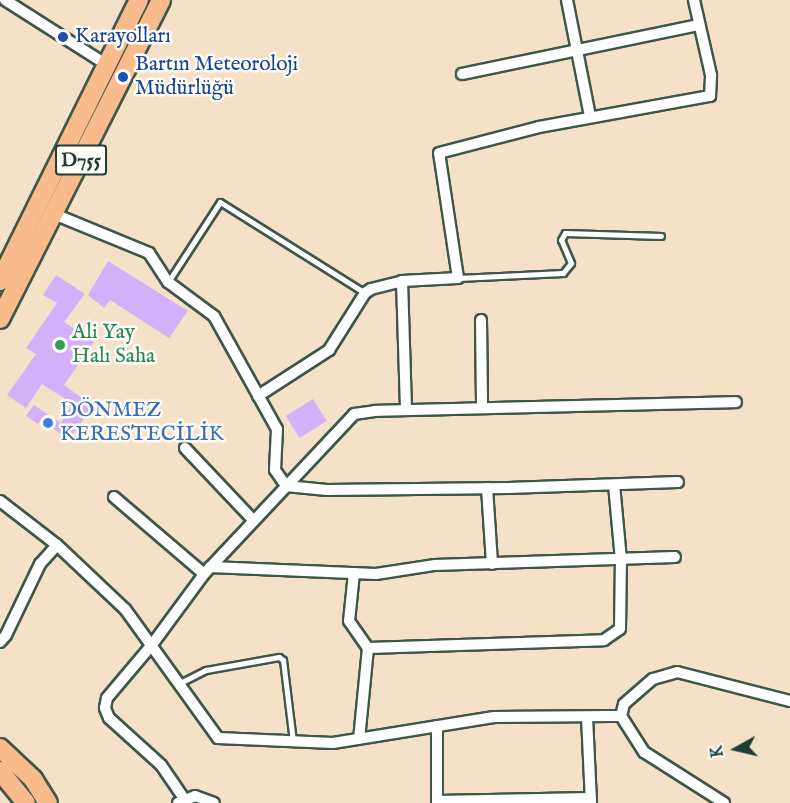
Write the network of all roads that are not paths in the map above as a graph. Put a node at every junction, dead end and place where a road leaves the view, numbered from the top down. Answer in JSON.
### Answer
{"nodes":[{"id":1,"x":5,"y":0,"type":"edge"},
{"id":2,"x":139,"y":0,"type":"edge"},
{"id":3,"x":161,"y":0,"type":"edge"},
{"id":4,"x":567,"y":0,"type":"edge"},
{"id":5,"x":694,"y":0,"type":"edge"},
{"id":6,"x":699,"y":25,"type":"junction"},
{"id":7,"x":577,"y":50,"type":"junction"},
{"id":8,"x":107,"y":65,"type":"junction"},
{"id":9,"x":462,"y":74,"type":"dead end"},
{"id":10,"x":590,"y":116,"type":"junction"},
{"id":11,"x":54,"y":214,"type":"junction"},
{"id":12,"x":661,"y":236,"type":"dead end"},
{"id":13,"x":458,"y":278,"type":"junction"},
{"id":14,"x":0,"y":281,"type":"edge"},
{"id":15,"x":402,"y":281,"type":"junction"},
{"id":16,"x":168,"y":282,"type":"junction"},
{"id":17,"x":365,"y":293,"type":"junction"},
{"id":18,"x":0,"y":319,"type":"edge"},
{"id":19,"x":481,"y":320,"type":"dead end"},
{"id":20,"x":258,"y":396,"type":"junction"},
{"id":21,"x":736,"y":402,"type":"dead end"},
{"id":22,"x":482,"y":408,"type":"junction"},
{"id":23,"x":406,"y":410,"type":"junction"},
{"id":24,"x":185,"y":448,"type":"dead end"},
{"id":25,"x":678,"y":482,"type":"dead end"},
{"id":26,"x":614,"y":485,"type":"junction"},
{"id":27,"x":286,"y":486,"type":"junction"},
{"id":28,"x":487,"y":488,"type":"junction"},
{"id":29,"x":114,"y":497,"type":"dead end"},
{"id":30,"x":0,"y":501,"type":"edge"},
{"id":31,"x":254,"y":521,"type":"junction"},
{"id":32,"x":57,"y":545,"type":"junction"},
{"id":33,"x":675,"y":557,"type":"dead end"},
{"id":34,"x":621,"y":560,"type":"junction"},
{"id":35,"x":492,"y":564,"type":"junction"},
{"id":36,"x":207,"y":571,"type":"junction"},
{"id":37,"x":354,"y":573,"type":"junction"},
{"id":38,"x":0,"y":642,"type":"edge"},
{"id":39,"x":152,"y":646,"type":"junction"},
{"id":40,"x":368,"y":648,"type":"junction"},
{"id":41,"x":178,"y":685,"type":"junction"},
{"id":42,"x":790,"y":701,"type":"edge"},
{"id":43,"x":621,"y":716,"type":"junction"},
{"id":44,"x":587,"y":717,"type":"junction"},
{"id":45,"x":437,"y":726,"type":"junction"},
{"id":46,"x":359,"y":739,"type":"junction"},
{"id":47,"x":293,"y":741,"type":"junction"},
{"id":48,"x":0,"y":747,"type":"edge"},
{"id":49,"x":0,"y":771,"type":"edge"},
{"id":50,"x":591,"y":801,"type":"edge"},
{"id":51,"x":181,"y":802,"type":"edge"},
{"id":52,"x":437,"y":802,"type":"edge"},
{"id":53,"x":26,"y":803,"type":"edge"},
{"id":54,"x":48,"y":803,"type":"edge"},
{"id":55,"x":214,"y":803,"type":"edge"},
{"id":56,"x":724,"y":803,"type":"edge"}],
"edges":[{"from":1,"to":8,"type":"street"},
{"from":2,"to":8,"type":"highway","number":"D755"},
{"from":3,"to":11,"type":"highway","number":"D755"},
{"from":4,"to":7,"type":"street"},
{"from":5,"to":6,"type":"street"},
{"from":6,"to":7,"type":"street"},
{"from":6,"to":10,"type":"street"},
{"from":7,"to":9,"type":"street"},
{"from":7,"to":10,"type":"street"},
{"from":8,"to":14,"type":"highway","number":"D755"},
{"from":10,"to":13,"type":"street"},
{"from":11,"to":16,"type":"street"},
{"from":11,"to":18,"type":"highway","number":"D755"},
{"from":12,"to":13,"type":"lane"},
{"from":13,"to":15,"type":"street"},
{"from":15,"to":17,"type":"street"},
{"from":15,"to":23,"type":"street"},
{"from":16,"to":17,"type":"lane"},
{"from":16,"to":20,"type":"street"},
{"from":17,"to":20,"type":"street"},
{"from":19,"to":22,"type":"street"},
{"from":20,"to":27,"type":"street"},
{"from":21,"to":22,"type":"street"},
{"from":22,"to":23,"type":"street"},
{"from":23,"to":27,"type":"street"},
{"from":24,"to":31,"type":"street"},
{"from":25,"to":26,"type":"street"},
{"from":26,"to":28,"type":"street"},
{"from":26,"to":34,"type":"street"},
{"from":27,"to":28,"type":"street"},
{"from":27,"to":31,"type":"street"},
{"from":28,"to":35,"type":"street"},
{"from":29,"to":36,"type":"street"},
{"from":30,"to":32,"type":"street"},
{"from":31,"to":36,"type":"street"},
{"from":32,"to":38,"type":"street"},
{"from":32,"to":39,"type":"street"},
{"from":33,"to":34,"type":"street"},
{"from":34,"to":35,"type":"street"},
{"from":34,"to":40,"type":"street"},
{"from":35,"to":37,"type":"street"},
{"from":36,"to":37,"type":"street"},
{"from":36,"to":39,"type":"street"},
{"from":37,"to":40,"type":"street"},
{"from":39,"to":41,"type":"street"},
{"from":39,"to":51,"type":"street"},
{"from":40,"to":46,"type":"street"},
{"from":41,"to":47,"type":"street"},
{"from":41,"to":47,"type":"lane"},
{"from":42,"to":43,"type":"street"},
{"from":43,"to":44,"type":"street"},
{"from":43,"to":56,"type":"street"},
{"from":44,"to":45,"type":"street"},
{"from":44,"to":50,"type":"street"},
{"from":45,"to":46,"type":"street"},
{"from":45,"to":52,"type":"street"},
{"from":46,"to":47,"type":"street"},
{"from":48,"to":54,"type":"highway"},
{"from":49,"to":53,"type":"highway"},
{"from":50,"to":52,"type":"street"},
{"from":51,"to":55,"type":"street"}]}
